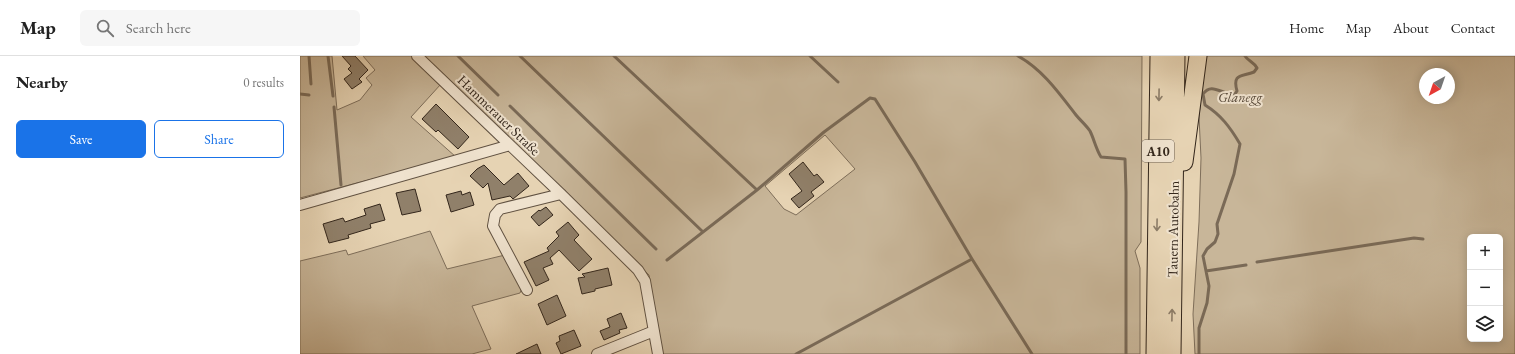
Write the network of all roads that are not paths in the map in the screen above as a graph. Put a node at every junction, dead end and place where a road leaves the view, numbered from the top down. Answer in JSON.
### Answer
{"nodes":[{"id":1,"x":417,"y":56,"type":"edge"},
{"id":2,"x":1159,"y":56,"type":"edge"},
{"id":3,"x":1176,"y":56,"type":"edge"},
{"id":4,"x":1198,"y":56,"type":"edge"},
{"id":5,"x":510,"y":145,"type":"junction"},
{"id":6,"x":561,"y":194,"type":"junction"},
{"id":7,"x":300,"y":204,"type":"edge"},
{"id":8,"x":1174,"y":217,"type":"junction"},
{"id":9,"x":527,"y":290,"type":"dead end"},
{"id":10,"x":654,"y":331,"type":"junction"},
{"id":11,"x":597,"y":354,"type":"edge"},
{"id":12,"x":658,"y":354,"type":"edge"},
{"id":13,"x":1155,"y":354,"type":"edge"},
{"id":14,"x":1172,"y":354,"type":"edge"}],
"edges":[{"from":1,"to":5,"type":"street","name":"Hammerauer Straße"},
{"from":2,"to":13,"type":"highway","name":"Tauern Autobahn","number":"A10","one_way":true},
{"from":3,"to":8,"type":"highway","name":"Tauern Autobahn","number":"A10"},
{"from":4,"to":8,"type":"highway"},
{"from":5,"to":6,"type":"street","name":"Hammerauer Straße"},
{"from":5,"to":7,"type":"street"},
{"from":6,"to":9,"type":"street"},
{"from":6,"to":10,"type":"street","name":"Hammerauer Straße"},
{"from":14,"to":8,"type":"highway","name":"Tauern Autobahn","number":"A10","one_way":true},
{"from":10,"to":11,"type":"street"},
{"from":10,"to":12,"type":"street","name":"Hammerauer Straße"}]}
